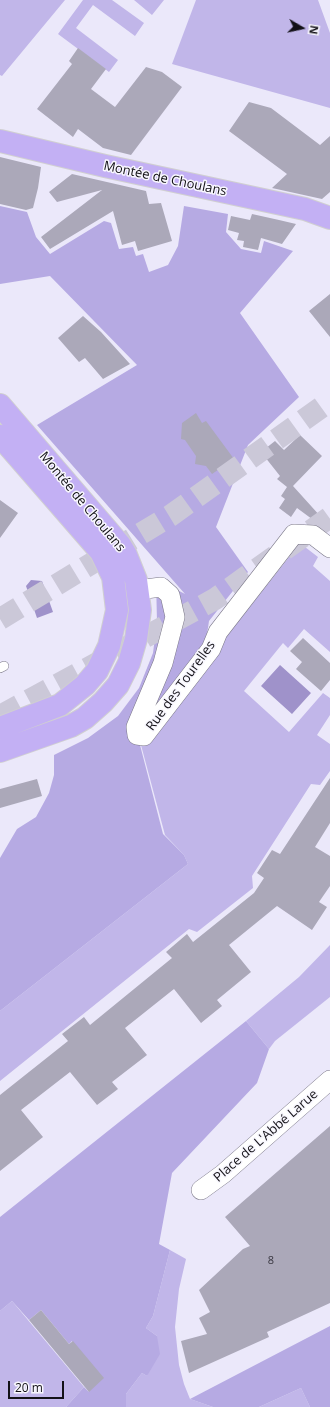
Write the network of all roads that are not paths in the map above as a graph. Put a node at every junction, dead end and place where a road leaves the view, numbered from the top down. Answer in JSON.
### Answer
{"nodes":[{"id":1,"x":0,"y":141,"type":"edge"},
{"id":2,"x":330,"y":218,"type":"edge"},
{"id":3,"x":0,"y":405,"type":"edge"},
{"id":4,"x":0,"y":436,"type":"edge"},
{"id":5,"x":330,"y":548,"type":"edge"},
{"id":6,"x":138,"y":590,"type":"junction"},
{"id":7,"x":0,"y":728,"type":"edge"},
{"id":8,"x":0,"y":750,"type":"edge"},
{"id":9,"x":330,"y":1080,"type":"edge"},
{"id":10,"x":201,"y":1190,"type":"dead end"}],
"edges":[{"from":1,"to":2,"type":"main road","name":"Montée de Choulans"},
{"from":3,"to":6,"type":"main road","name":"Montée de Choulans"},
{"from":4,"to":7,"type":"main road","name":"Montée de Choulans"},
{"from":5,"to":6,"type":"street","name":"Rue des Tourelles"},
{"from":6,"to":8,"type":"main road","name":"Montée de Choulans"},
{"from":9,"to":10,"type":"street","name":"Place de L'Abbé Larue"}]}
